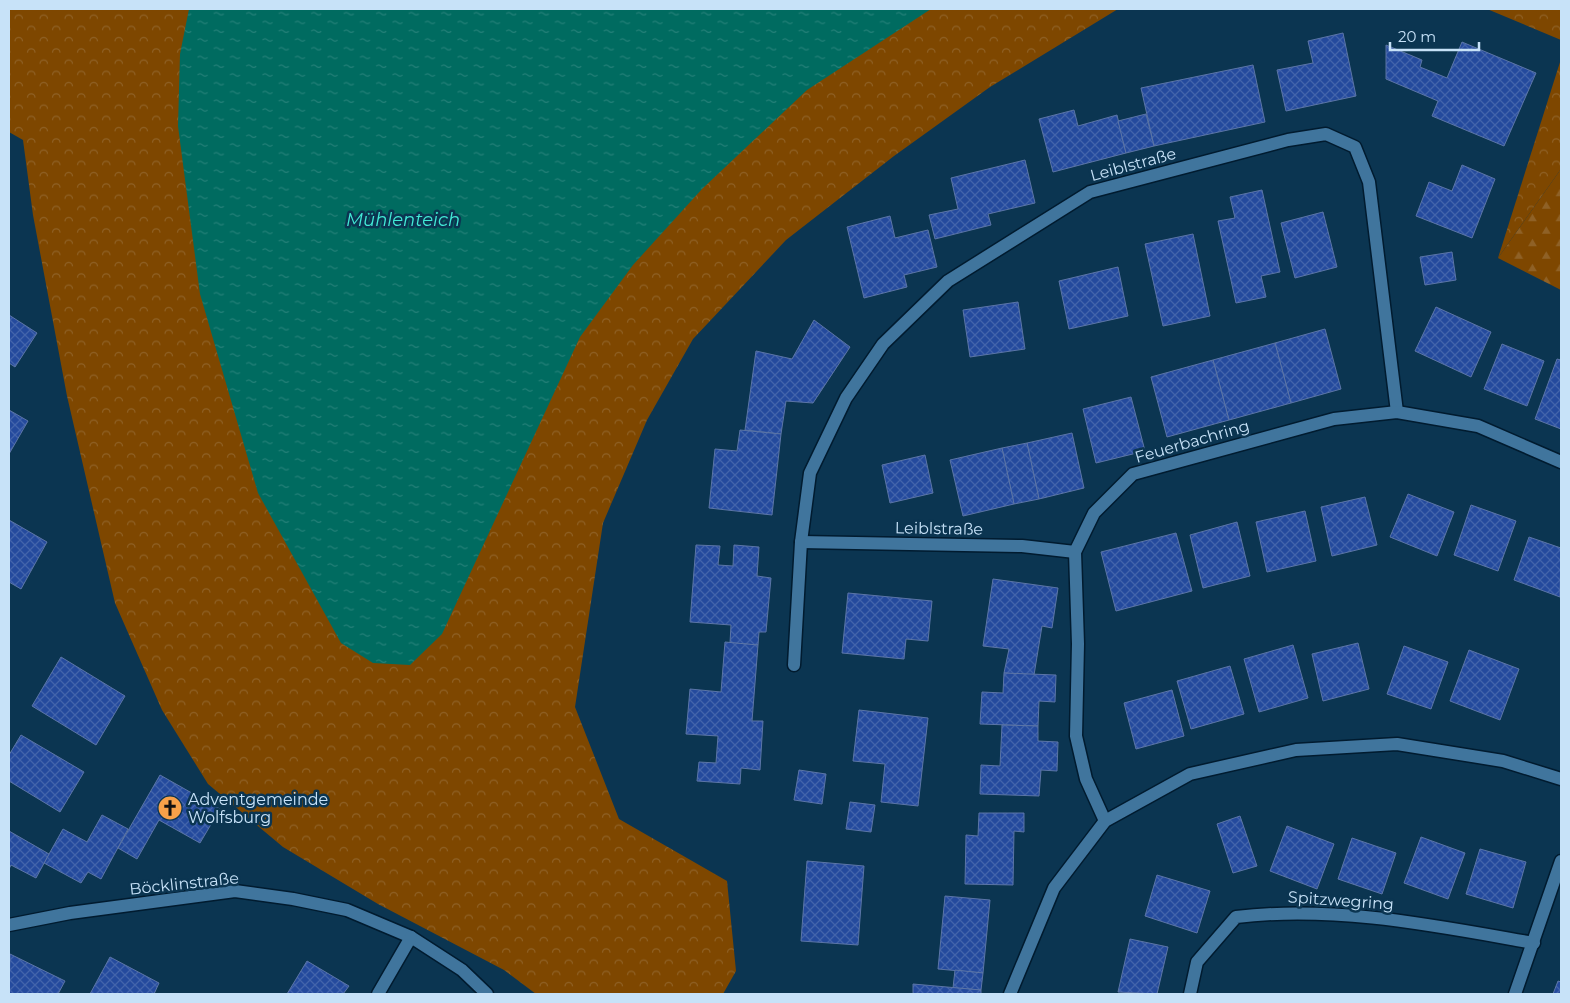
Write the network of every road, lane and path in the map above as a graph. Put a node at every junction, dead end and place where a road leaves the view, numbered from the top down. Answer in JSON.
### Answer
{"nodes":[{"id":1,"x":1397,"y":412,"type":"junction"},
{"id":2,"x":1561,"y":462,"type":"edge"},
{"id":3,"x":801,"y":542,"type":"junction"},
{"id":4,"x":1076,"y":552,"type":"junction"},
{"id":5,"x":794,"y":666,"type":"dead end"},
{"id":6,"x":1561,"y":779,"type":"edge"},
{"id":7,"x":1106,"y":821,"type":"junction"},
{"id":8,"x":1561,"y":861,"type":"edge"},
{"id":9,"x":9,"y":925,"type":"edge"},
{"id":10,"x":410,"y":937,"type":"junction"},
{"id":11,"x":1534,"y":943,"type":"junction"},
{"id":12,"x":378,"y":994,"type":"edge"},
{"id":13,"x":487,"y":994,"type":"edge"},
{"id":14,"x":1010,"y":994,"type":"edge"},
{"id":15,"x":1190,"y":994,"type":"edge"},
{"id":16,"x":1515,"y":994,"type":"edge"}],
"edges":[{"from":1,"to":2,"type":"street","name":"Feuerbachring"},
{"from":1,"to":3,"type":"street","name":"Leiblstraße"},
{"from":1,"to":4,"type":"street","name":"Feuerbachring"},
{"from":3,"to":4,"type":"street","name":"Leiblstraße"},
{"from":3,"to":5,"type":"street","name":"Leiblstraße"},
{"from":4,"to":7,"type":"street","name":"Feuerbachring"},
{"from":6,"to":7,"type":"street"},
{"from":7,"to":14,"type":"street"},
{"from":8,"to":11,"type":"street"},
{"from":9,"to":10,"type":"street","name":"Böcklinstraße"},
{"from":10,"to":12,"type":"street"},
{"from":10,"to":13,"type":"street","name":"Böcklinstraße"},
{"from":11,"to":15,"type":"street","name":"Spitzwegring"},
{"from":11,"to":16,"type":"street"}]}
